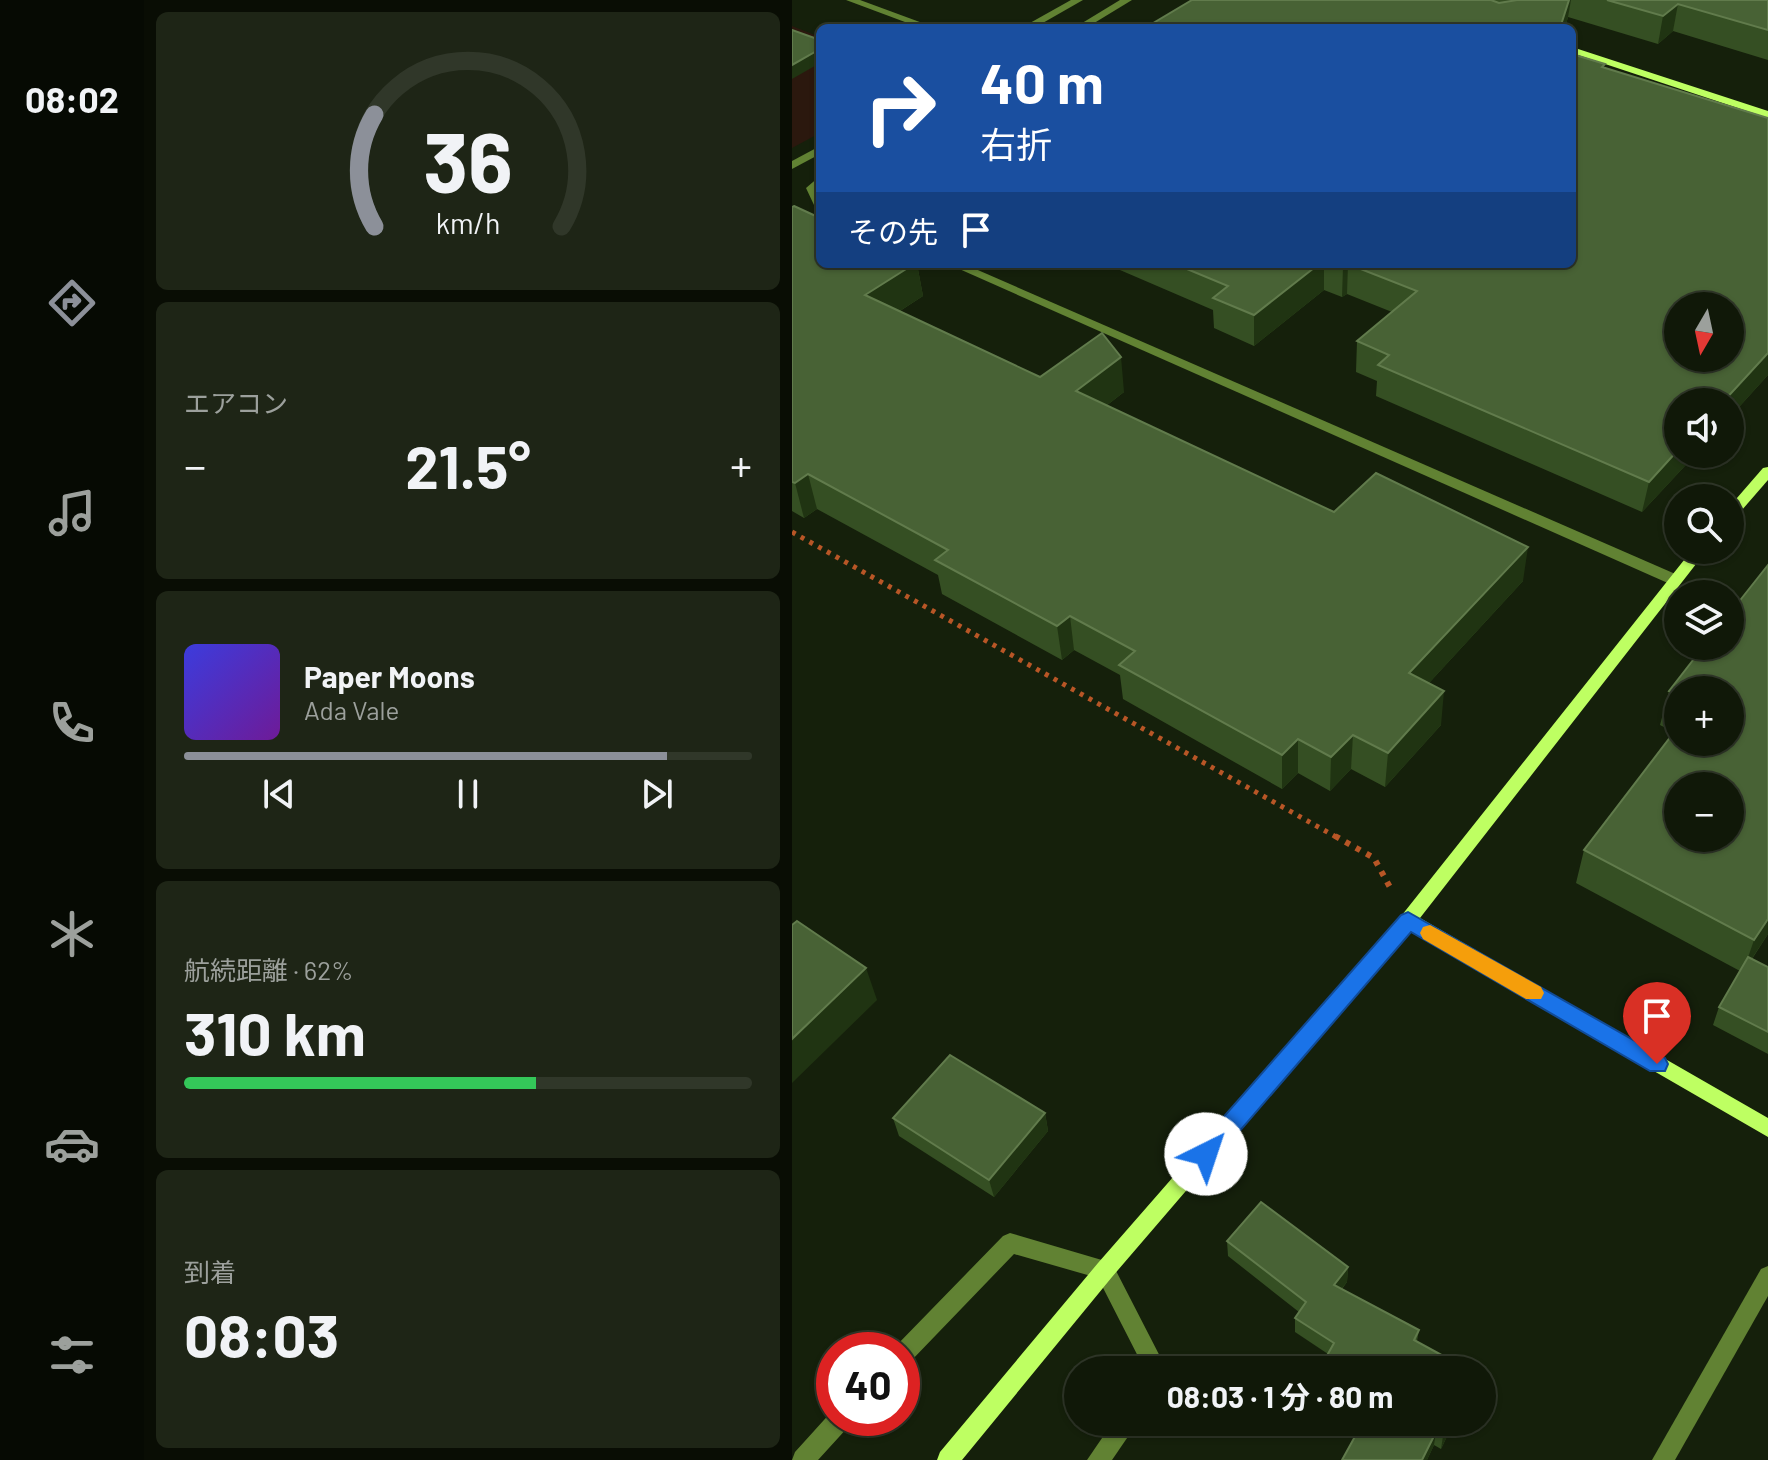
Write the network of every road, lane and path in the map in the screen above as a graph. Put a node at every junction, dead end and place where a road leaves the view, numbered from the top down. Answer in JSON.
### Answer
{"nodes":[{"id":1,"x":851,"y":0,"type":"edge"},
{"id":2,"x":1078,"y":0,"type":"edge"},
{"id":3,"x":1127,"y":0,"type":"edge"},
{"id":4,"x":920,"y":24,"type":"edge"},
{"id":5,"x":1033,"y":24,"type":"edge"},
{"id":6,"x":1086,"y":24,"type":"edge"},
{"id":7,"x":1576,"y":51,"type":"edge"},
{"id":8,"x":1768,"y":115,"type":"edge"},
{"id":9,"x":816,"y":151,"type":"edge"},
{"id":10,"x":792,"y":166,"type":"edge"},
{"id":11,"x":963,"y":268,"type":"edge"},
{"id":12,"x":1768,"y":471,"type":"edge"},
{"id":13,"x":1744,"y":499,"type":"edge"},
{"id":14,"x":792,"y":532,"type":"edge"},
{"id":15,"x":1688,"y":564,"type":"edge"},
{"id":16,"x":1675,"y":580,"type":"joint"},
{"id":17,"x":1664,"y":594,"type":"edge"},
{"id":18,"x":1408,"y":920,"type":"junction"},
{"id":19,"x":1768,"y":1128,"type":"edge"},
{"id":20,"x":1105,"y":1270,"type":"junction"},
{"id":21,"x":1768,"y":1276,"type":"edge"},
{"id":22,"x":920,"y":1336,"type":"edge"},
{"id":23,"x":1149,"y":1356,"type":"edge"},
{"id":24,"x":825,"y":1436,"type":"edge"},
{"id":25,"x":1116,"y":1436,"type":"edge"},
{"id":26,"x":803,"y":1460,"type":"edge"},
{"id":27,"x":948,"y":1460,"type":"edge"},
{"id":28,"x":1098,"y":1460,"type":"edge"},
{"id":29,"x":1663,"y":1460,"type":"edge"}],
"edges":[{"from":1,"to":4,"type":"street"},
{"from":2,"to":5,"type":"street"},
{"from":3,"to":6,"type":"street"},
{"from":7,"to":8,"type":"street"},
{"from":9,"to":10,"type":"street"},
{"from":11,"to":16,"type":"street"},
{"from":12,"to":13,"type":"street"},
{"from":14,"to":18,"type":"path"},
{"from":15,"to":16,"type":"street"},
{"from":17,"to":18,"type":"street"},
{"from":18,"to":19,"type":"street"},
{"from":18,"to":20,"type":"street"},
{"from":20,"to":22,"type":"street"},
{"from":20,"to":23,"type":"street"},
{"from":20,"to":27,"type":"street"},
{"from":21,"to":29,"type":"street"},
{"from":24,"to":26,"type":"street"},
{"from":25,"to":28,"type":"street"}]}
